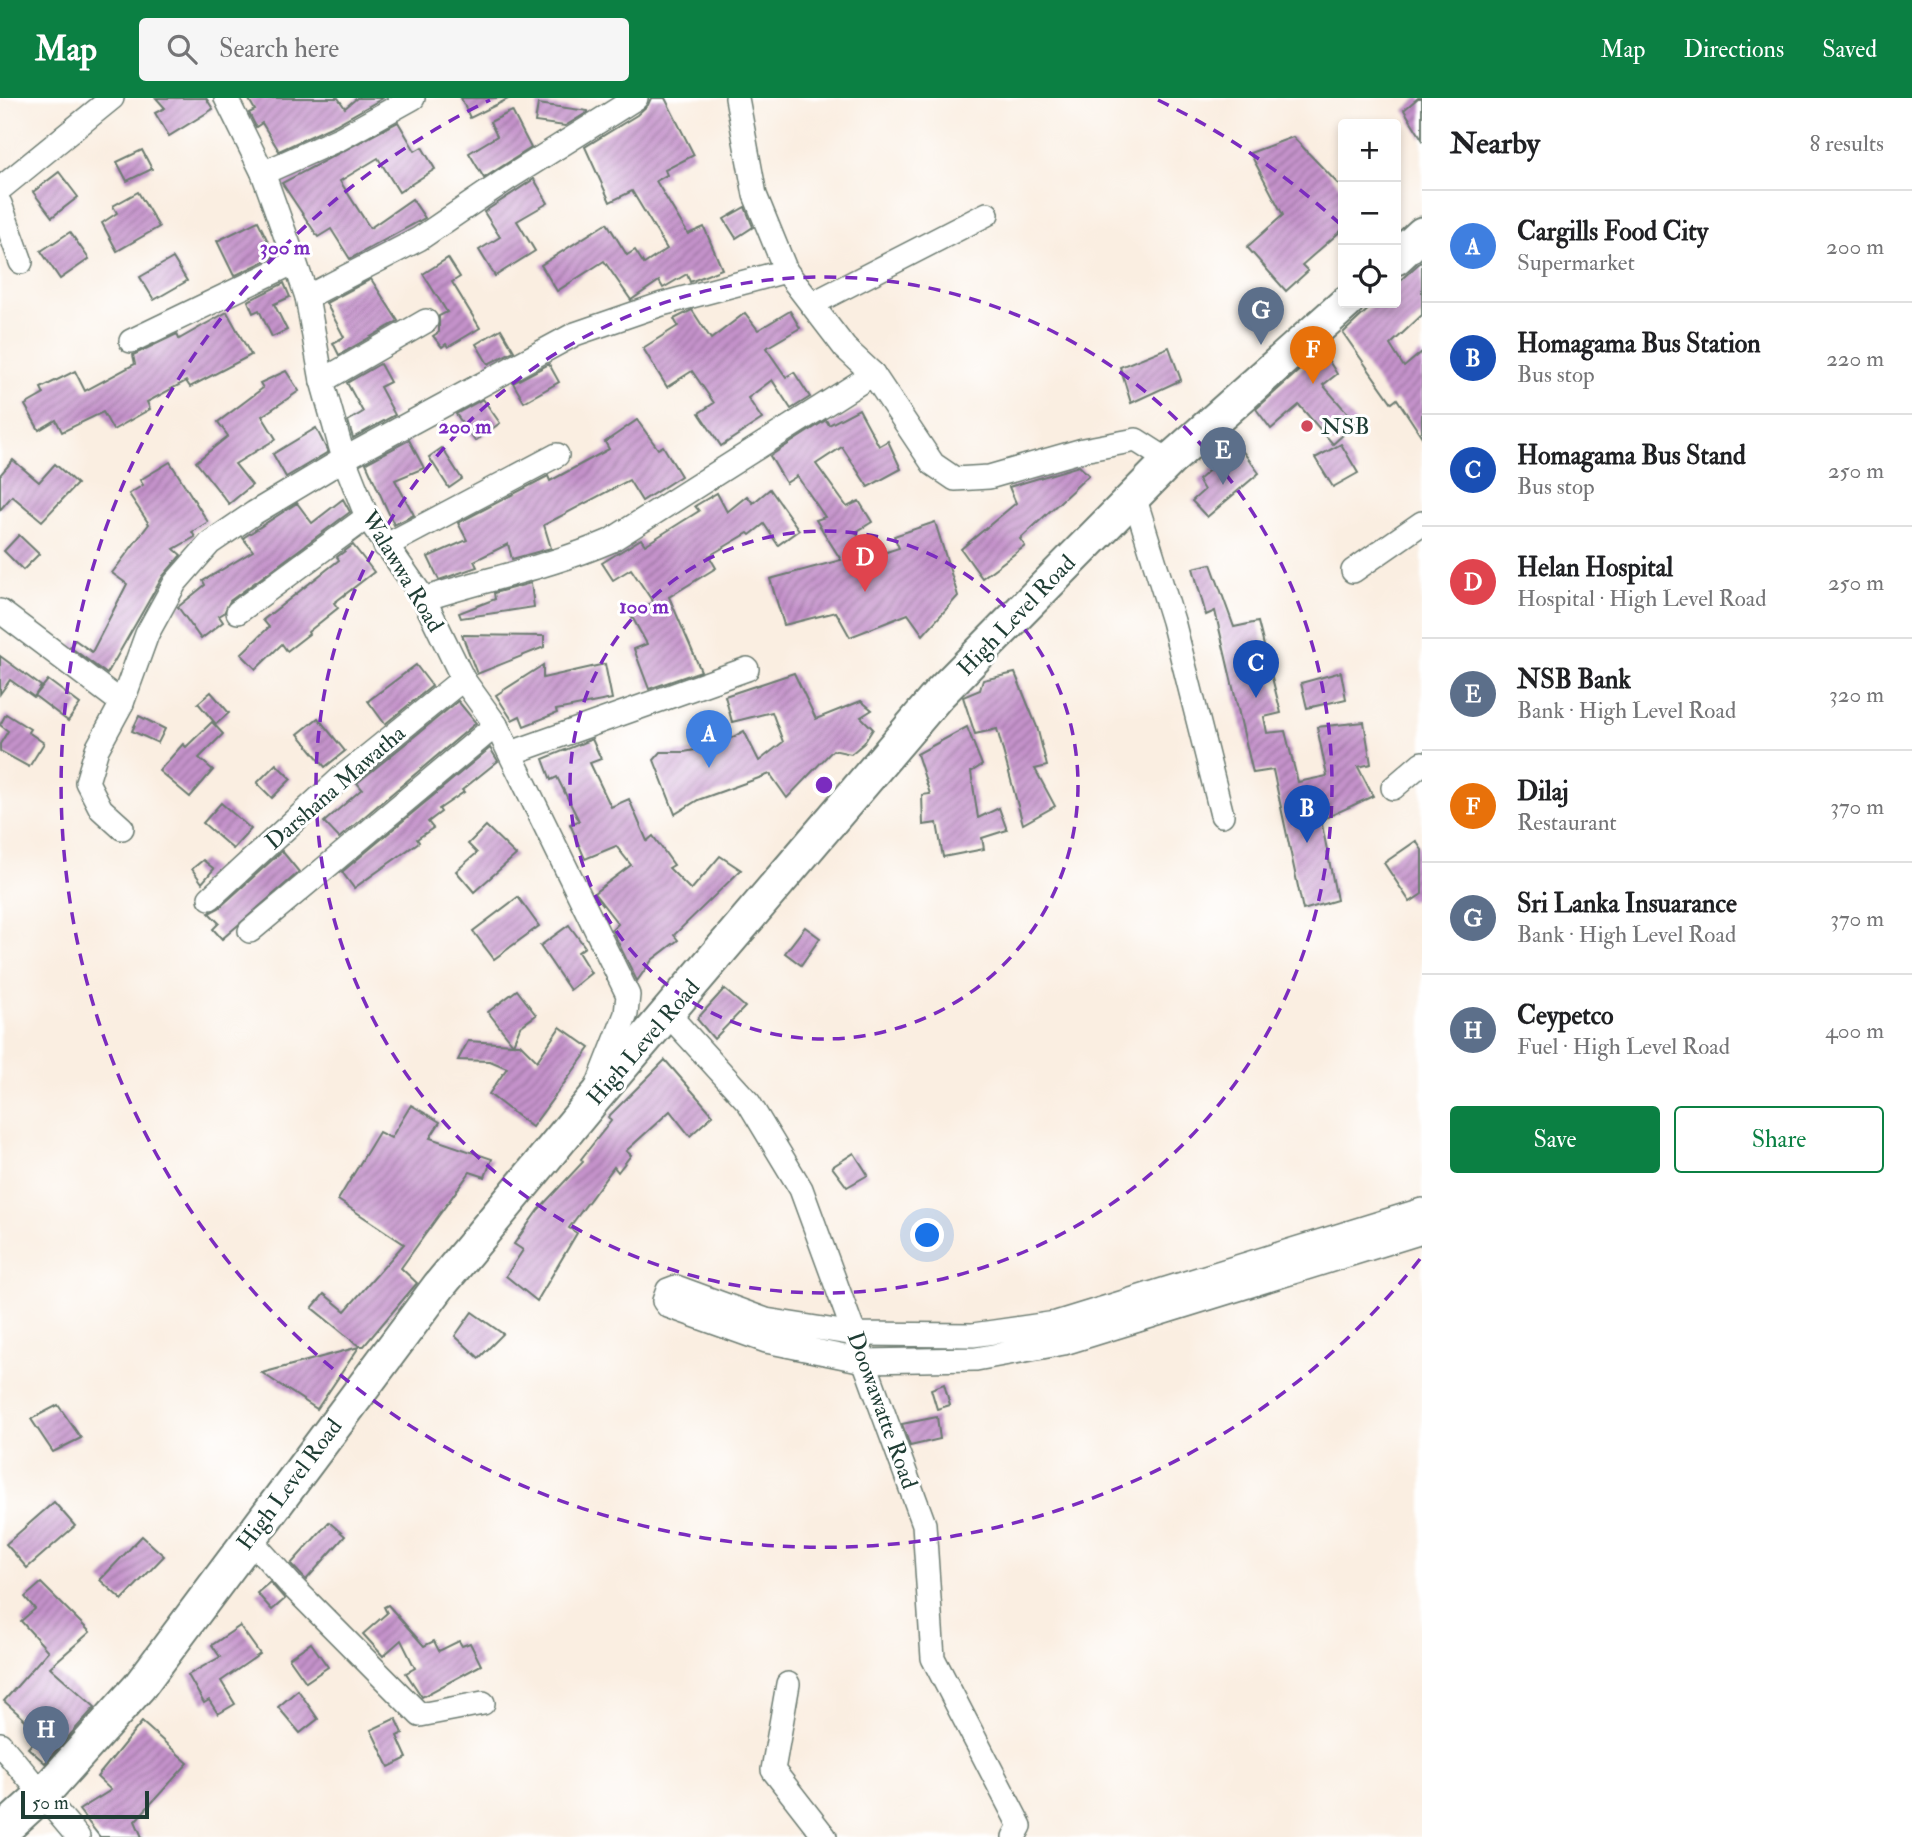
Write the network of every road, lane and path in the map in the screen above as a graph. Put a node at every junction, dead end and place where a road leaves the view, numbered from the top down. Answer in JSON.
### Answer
{"nodes":[{"id":1,"x":113,"y":98,"type":"edge"},
{"id":2,"x":226,"y":98,"type":"edge"},
{"id":3,"x":413,"y":98,"type":"edge"},
{"id":4,"x":636,"y":98,"type":"edge"},
{"id":5,"x":737,"y":98,"type":"edge"},
{"id":6,"x":263,"y":173,"type":"junction"},
{"id":7,"x":0,"y":189,"type":"edge"},
{"id":8,"x":0,"y":204,"type":"edge"},
{"id":9,"x":987,"y":214,"type":"dead end"},
{"id":10,"x":1422,"y":234,"type":"edge"},
{"id":11,"x":1401,"y":253,"type":"edge"},
{"id":12,"x":295,"y":261,"type":"junction"},
{"id":13,"x":20,"y":262,"type":"dead end"},
{"id":14,"x":786,"y":271,"type":"junction"},
{"id":15,"x":307,"y":297,"type":"junction"},
{"id":16,"x":811,"y":304,"type":"junction"},
{"id":17,"x":1340,"y":308,"type":"edge"},
{"id":18,"x":426,"y":321,"type":"dead end"},
{"id":19,"x":131,"y":341,"type":"dead end"},
{"id":20,"x":873,"y":374,"type":"junction"},
{"id":21,"x":322,"y":381,"type":"junction"},
{"id":22,"x":557,"y":456,"type":"dead end"},
{"id":23,"x":344,"y":459,"type":"junction"},
{"id":24,"x":1169,"y":461,"type":"junction"},
{"id":25,"x":1133,"y":496,"type":"junction"},
{"id":26,"x":368,"y":517,"type":"junction"},
{"id":27,"x":1422,"y":523,"type":"edge"},
{"id":28,"x":385,"y":546,"type":"junction"},
{"id":29,"x":1353,"y":571,"type":"dead end"},
{"id":30,"x":424,"y":599,"type":"junction"},
{"id":31,"x":0,"y":611,"type":"edge"},
{"id":32,"x":238,"y":612,"type":"dead end"},
{"id":33,"x":747,"y":669,"type":"dead end"},
{"id":34,"x":463,"y":679,"type":"junction"},
{"id":35,"x":122,"y":704,"type":"junction"},
{"id":36,"x":496,"y":724,"type":"junction"},
{"id":37,"x":512,"y":753,"type":"junction"},
{"id":38,"x":1422,"y":763,"type":"edge"},
{"id":39,"x":1393,"y":788,"type":"dead end"},
{"id":40,"x":1222,"y":815,"type":"dead end"},
{"id":41,"x":122,"y":828,"type":"dead end"},
{"id":42,"x":209,"y":898,"type":"dead end"},
{"id":43,"x":250,"y":931,"type":"dead end"},
{"id":44,"x":668,"y":1014,"type":"junction"},
{"id":45,"x":593,"y":1100,"type":"junction"},
{"id":46,"x":1422,"y":1210,"type":"edge"},
{"id":47,"x":1422,"y":1232,"type":"edge"},
{"id":48,"x":855,"y":1334,"type":"junction"},
{"id":49,"x":864,"y":1361,"type":"junction"},
{"id":50,"x":248,"y":1537,"type":"junction"},
{"id":51,"x":789,"y":1684,"type":"dead end"},
{"id":52,"x":483,"y":1703,"type":"dead end"},
{"id":53,"x":0,"y":1744,"type":"edge"},
{"id":54,"x":43,"y":1794,"type":"junction"},
{"id":55,"x":0,"y":1833,"type":"edge"},
{"id":56,"x":78,"y":1837,"type":"edge"},
{"id":57,"x":825,"y":1837,"type":"edge"},
{"id":58,"x":1014,"y":1837,"type":"edge"}],
"edges":[{"from":1,"to":7,"type":"street"},
{"from":2,"to":6,"type":"street","name":"Walawwa Road"},
{"from":3,"to":6,"type":"street"},
{"from":4,"to":15,"type":"street"},
{"from":5,"to":14,"type":"street"},
{"from":6,"to":12,"type":"street","name":"Walawwa Road"},
{"from":8,"to":13,"type":"street"},
{"from":9,"to":16,"type":"street"},
{"from":10,"to":11,"type":"highway"},
{"from":12,"to":15,"type":"street","name":"Walawwa Road"},
{"from":12,"to":19,"type":"street"},
{"from":14,"to":16,"type":"street"},
{"from":14,"to":23,"type":"street"},
{"from":15,"to":21,"type":"street","name":"Walawwa Road"},
{"from":16,"to":20,"type":"street"},
{"from":17,"to":24,"type":"highway","name":"High Level Road"},
{"from":18,"to":21,"type":"street"},
{"from":20,"to":24,"type":"street"},
{"from":20,"to":30,"type":"street"},
{"from":21,"to":23,"type":"street","name":"Walawwa Road"},
{"from":22,"to":28,"type":"street"},
{"from":23,"to":26,"type":"street","name":"Walawwa Road"},
{"from":23,"to":35,"type":"street"},
{"from":24,"to":25,"type":"highway","name":"High Level Road"},
{"from":25,"to":40,"type":"street"},
{"from":25,"to":44,"type":"highway","name":"High Level Road"},
{"from":26,"to":28,"type":"street","name":"Walawwa Road"},
{"from":26,"to":32,"type":"street"},
{"from":27,"to":29,"type":"street"},
{"from":28,"to":30,"type":"street","name":"Walawwa Road"},
{"from":30,"to":34,"type":"street","name":"Walawwa Road"},
{"from":31,"to":35,"type":"street"},
{"from":33,"to":37,"type":"street"},
{"from":34,"to":36,"type":"street","name":"Walawwa Road"},
{"from":34,"to":42,"type":"street","name":"Darshana Mawatha"},
{"from":35,"to":41,"type":"street"},
{"from":36,"to":37,"type":"street","name":"Walawwa Road"},
{"from":36,"to":43,"type":"street"},
{"from":37,"to":45,"type":"street","name":"Walawwa Road"},
{"from":38,"to":39,"type":"street"},
{"from":44,"to":45,"type":"highway","name":"High Level Road"},
{"from":44,"to":48,"type":"street","name":"Doowawatte Road"},
{"from":45,"to":50,"type":"highway","name":"High Level Road"},
{"from":46,"to":48,"type":"street"},
{"from":47,"to":49,"type":"street"},
{"from":48,"to":49,"type":"street","name":"Doowawatte Road"},
{"from":48,"to":49,"type":"street"},
{"from":49,"to":58,"type":"street","name":"Doowawatte Road"},
{"from":50,"to":52,"type":"street"},
{"from":50,"to":54,"type":"highway","name":"High Level Road"},
{"from":51,"to":57,"type":"street"},
{"from":53,"to":54,"type":"street"},
{"from":54,"to":55,"type":"highway","name":"High Level Road"},
{"from":54,"to":56,"type":"street"}]}
